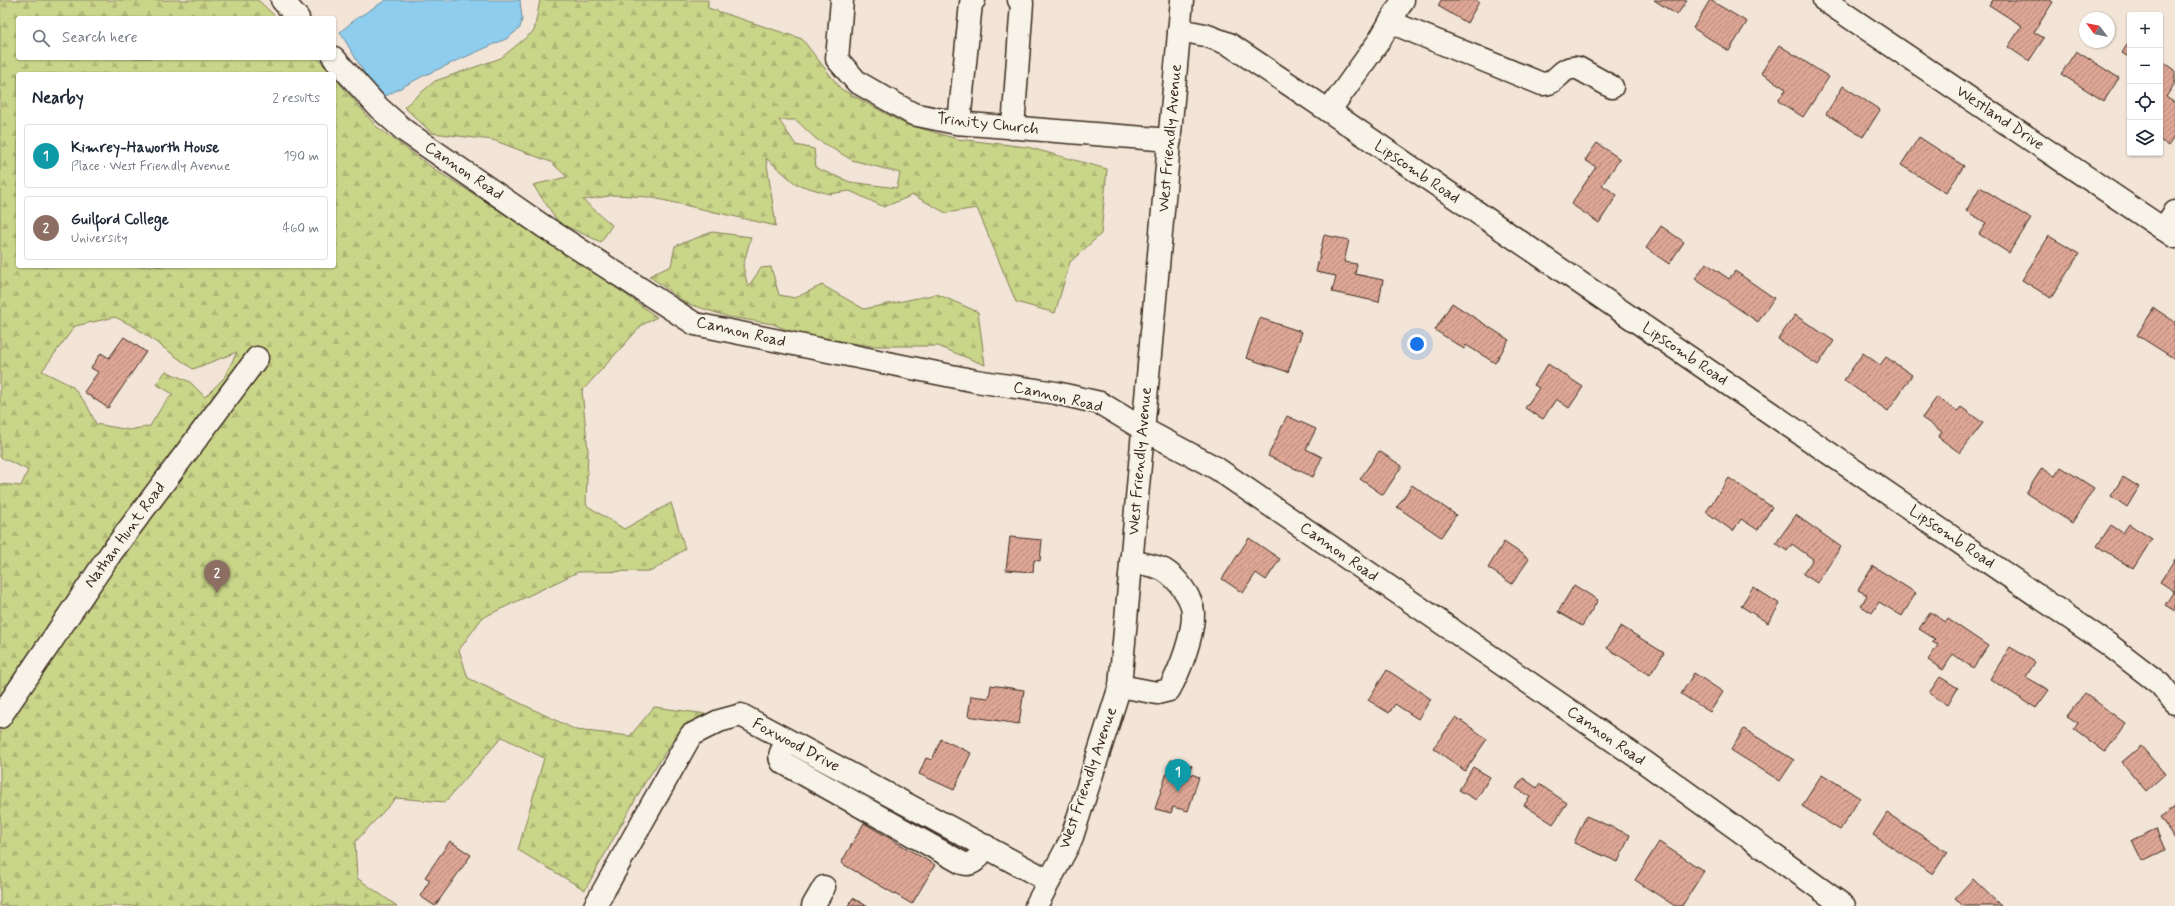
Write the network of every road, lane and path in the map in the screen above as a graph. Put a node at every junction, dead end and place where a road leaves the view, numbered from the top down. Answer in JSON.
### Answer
{"nodes":[{"id":1,"x":282,"y":0,"type":"edge"},
{"id":2,"x":842,"y":0,"type":"edge"},
{"id":3,"x":974,"y":0,"type":"edge"},
{"id":4,"x":1019,"y":0,"type":"edge"},
{"id":5,"x":1182,"y":0,"type":"edge"},
{"id":6,"x":1403,"y":0,"type":"edge"},
{"id":7,"x":1826,"y":0,"type":"edge"},
{"id":8,"x":296,"y":16,"type":"edge"},
{"id":9,"x":1390,"y":22,"type":"junction"},
{"id":10,"x":1179,"y":30,"type":"junction"},
{"id":11,"x":336,"y":60,"type":"edge"},
{"id":12,"x":1612,"y":87,"type":"dead end"},
{"id":13,"x":1329,"y":111,"type":"junction"},
{"id":14,"x":959,"y":123,"type":"junction"},
{"id":15,"x":1013,"y":128,"type":"junction"},
{"id":16,"x":1170,"y":140,"type":"junction"},
{"id":17,"x":2171,"y":226,"type":"edge"},
{"id":18,"x":257,"y":358,"type":"dead end"},
{"id":19,"x":1143,"y":429,"type":"junction"},
{"id":20,"x":1131,"y":561,"type":"junction"},
{"id":21,"x":1120,"y":686,"type":"junction"},
{"id":22,"x":2175,"y":703,"type":"edge"},
{"id":23,"x":0,"y":717,"type":"edge"},
{"id":24,"x":1049,"y":880,"type":"junction"},
{"id":25,"x":824,"y":887,"type":"dead end"},
{"id":26,"x":595,"y":906,"type":"edge"},
{"id":27,"x":813,"y":906,"type":"edge"},
{"id":28,"x":1036,"y":906,"type":"edge"},
{"id":29,"x":1844,"y":906,"type":"edge"}],
"edges":[{"from":1,"to":8,"type":"street"},
{"from":2,"to":14,"type":"street","name":"Trinity Church"},
{"from":3,"to":14,"type":"street"},
{"from":4,"to":15,"type":"street"},
{"from":5,"to":10,"type":"street","name":"West Friendly Avenue"},
{"from":6,"to":9,"type":"street"},
{"from":7,"to":17,"type":"street","name":"Westland Drive"},
{"from":9,"to":12,"type":"street"},
{"from":9,"to":13,"type":"street"},
{"from":10,"to":13,"type":"street","name":"Lipscomb Road"},
{"from":10,"to":16,"type":"street","name":"West Friendly Avenue"},
{"from":11,"to":19,"type":"street","name":"Cannon Road"},
{"from":13,"to":22,"type":"street","name":"Lipscomb Road"},
{"from":14,"to":15,"type":"street","name":"Trinity Church"},
{"from":15,"to":16,"type":"street","name":"Trinity Church"},
{"from":16,"to":19,"type":"street","name":"West Friendly Avenue"},
{"from":18,"to":23,"type":"street","name":"Nathan Hunt Road"},
{"from":19,"to":20,"type":"street","name":"West Friendly Avenue"},
{"from":19,"to":29,"type":"street","name":"Cannon Road"},
{"from":20,"to":21,"type":"street","name":"West Friendly Avenue"},
{"from":20,"to":21,"type":"street"},
{"from":21,"to":24,"type":"street","name":"West Friendly Avenue"},
{"from":24,"to":26,"type":"street","name":"Foxwood Drive"},
{"from":24,"to":28,"type":"street","name":"West Friendly Avenue"},
{"from":25,"to":27,"type":"street"}]}
